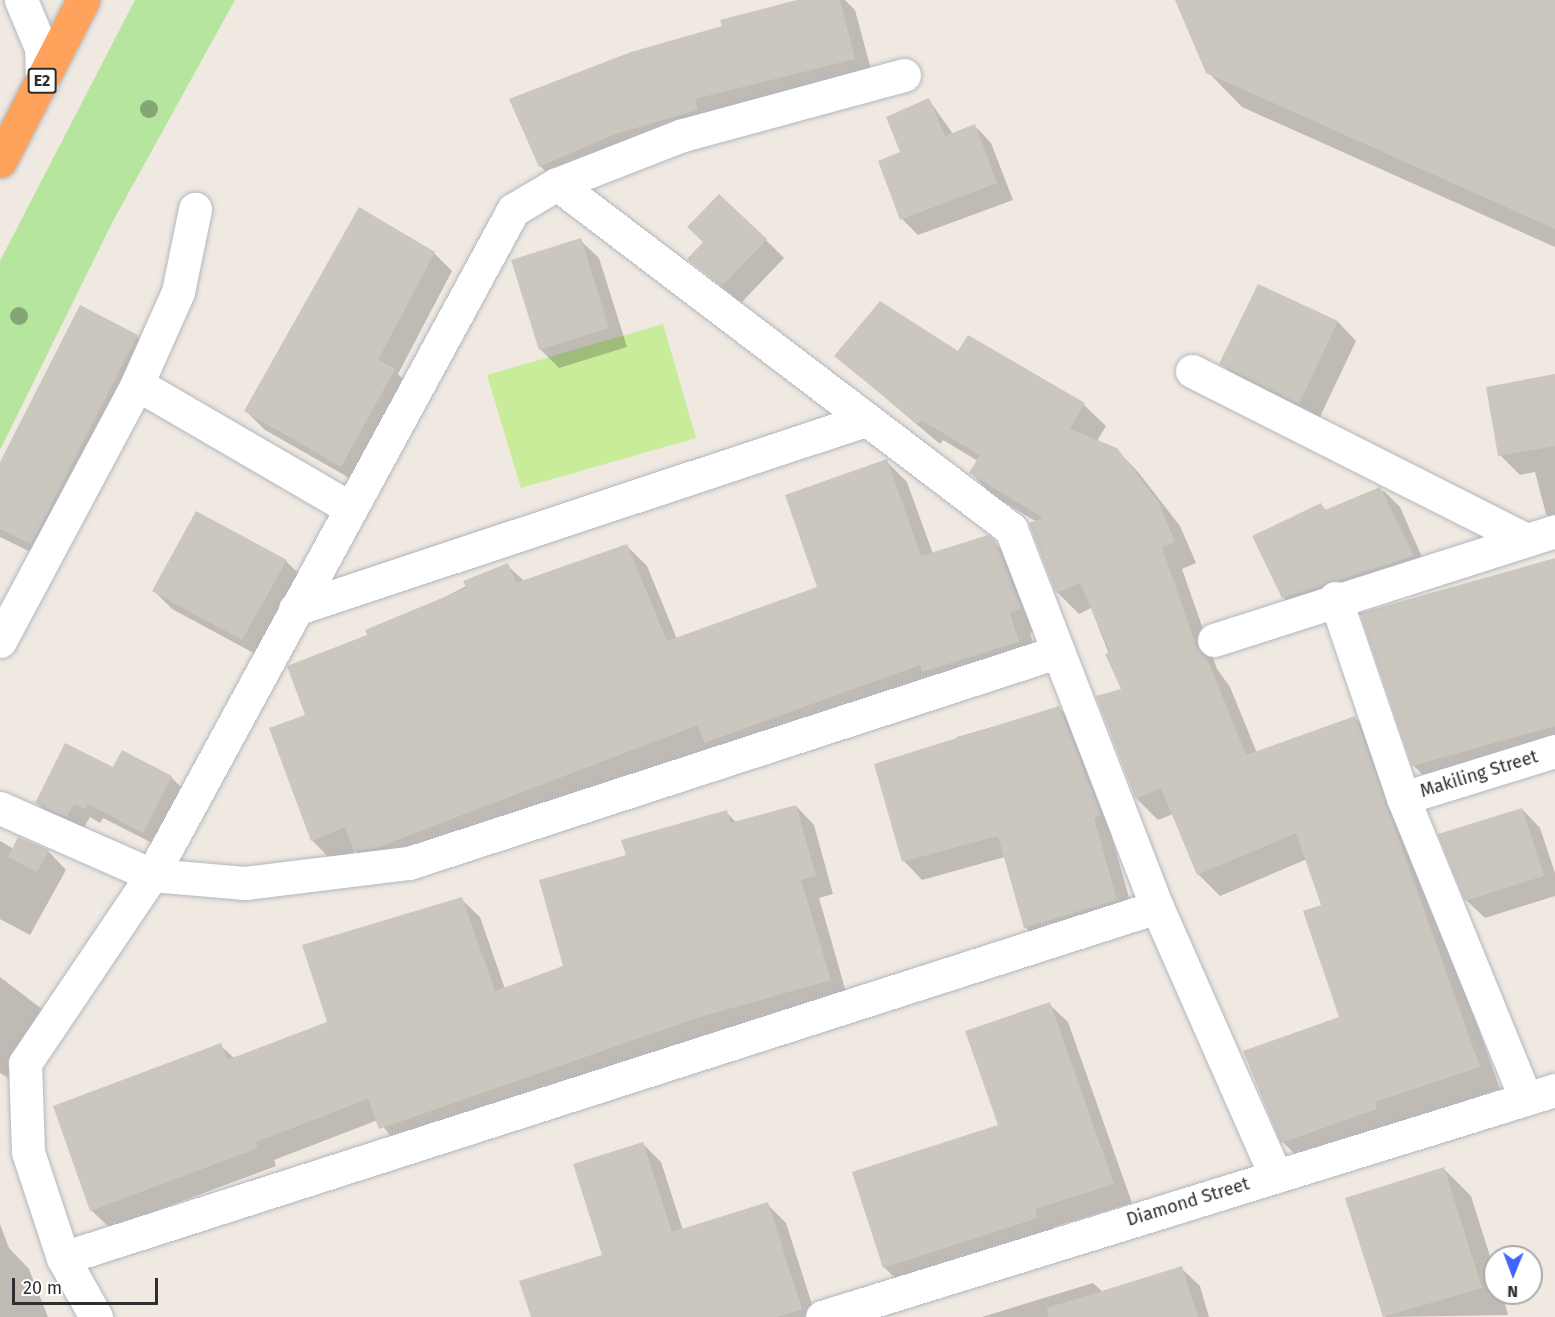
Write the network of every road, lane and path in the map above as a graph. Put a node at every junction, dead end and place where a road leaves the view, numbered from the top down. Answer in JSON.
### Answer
{"nodes":[{"id":1,"x":21,"y":0,"type":"edge"},
{"id":2,"x":83,"y":0,"type":"edge"},
{"id":3,"x":904,"y":75,"type":"dead end"},
{"id":4,"x":42,"y":81,"type":"junction"},
{"id":5,"x":0,"y":161,"type":"edge"},
{"id":6,"x":557,"y":184,"type":"junction"},
{"id":7,"x":195,"y":209,"type":"dead end"},
{"id":8,"x":1192,"y":371,"type":"dead end"},
{"id":9,"x":137,"y":384,"type":"junction"},
{"id":10,"x":865,"y":420,"type":"junction"},
{"id":11,"x":348,"y":507,"type":"junction"},
{"id":12,"x":1540,"y":535,"type":"edge"},
{"id":13,"x":1335,"y":598,"type":"junction"},
{"id":14,"x":295,"y":609,"type":"junction"},
{"id":15,"x":1215,"y":640,"type":"dead end"},
{"id":16,"x":0,"y":641,"type":"edge"},
{"id":17,"x":1057,"y":652,"type":"junction"},
{"id":18,"x":1555,"y":751,"type":"edge"},
{"id":19,"x":1403,"y":798,"type":"junction"},
{"id":20,"x":0,"y":808,"type":"edge"},
{"id":21,"x":152,"y":874,"type":"junction"},
{"id":22,"x":1156,"y":907,"type":"junction"},
{"id":23,"x":1541,"y":1095,"type":"edge"},
{"id":24,"x":1275,"y":1175,"type":"junction"},
{"id":25,"x":63,"y":1258,"type":"junction"},
{"id":26,"x":96,"y":1317,"type":"edge"},
{"id":27,"x":822,"y":1317,"type":"edge"}],
"edges":[{"from":1,"to":4,"type":"street"},
{"from":2,"to":4,"type":"highway","number":"E2"},
{"from":3,"to":6,"type":"street"},
{"from":4,"to":5,"type":"highway","number":"E2"},
{"from":6,"to":10,"type":"street"},
{"from":6,"to":11,"type":"street"},
{"from":7,"to":9,"type":"street"},
{"from":8,"to":12,"type":"street"},
{"from":9,"to":11,"type":"street"},
{"from":9,"to":16,"type":"street"},
{"from":10,"to":14,"type":"street"},
{"from":10,"to":17,"type":"street"},
{"from":11,"to":14,"type":"street"},
{"from":12,"to":13,"type":"street"},
{"from":13,"to":15,"type":"street"},
{"from":13,"to":19,"type":"street"},
{"from":14,"to":21,"type":"street"},
{"from":17,"to":21,"type":"street"},
{"from":17,"to":22,"type":"street"},
{"from":18,"to":19,"type":"street","name":"Makiling Street"},
{"from":19,"to":23,"type":"street"},
{"from":20,"to":21,"type":"street"},
{"from":21,"to":25,"type":"street"},
{"from":22,"to":24,"type":"street"},
{"from":22,"to":25,"type":"street"},
{"from":23,"to":24,"type":"street","name":"Diamond Street"},
{"from":24,"to":27,"type":"street","name":"Diamond Street"},
{"from":25,"to":26,"type":"street"}]}
